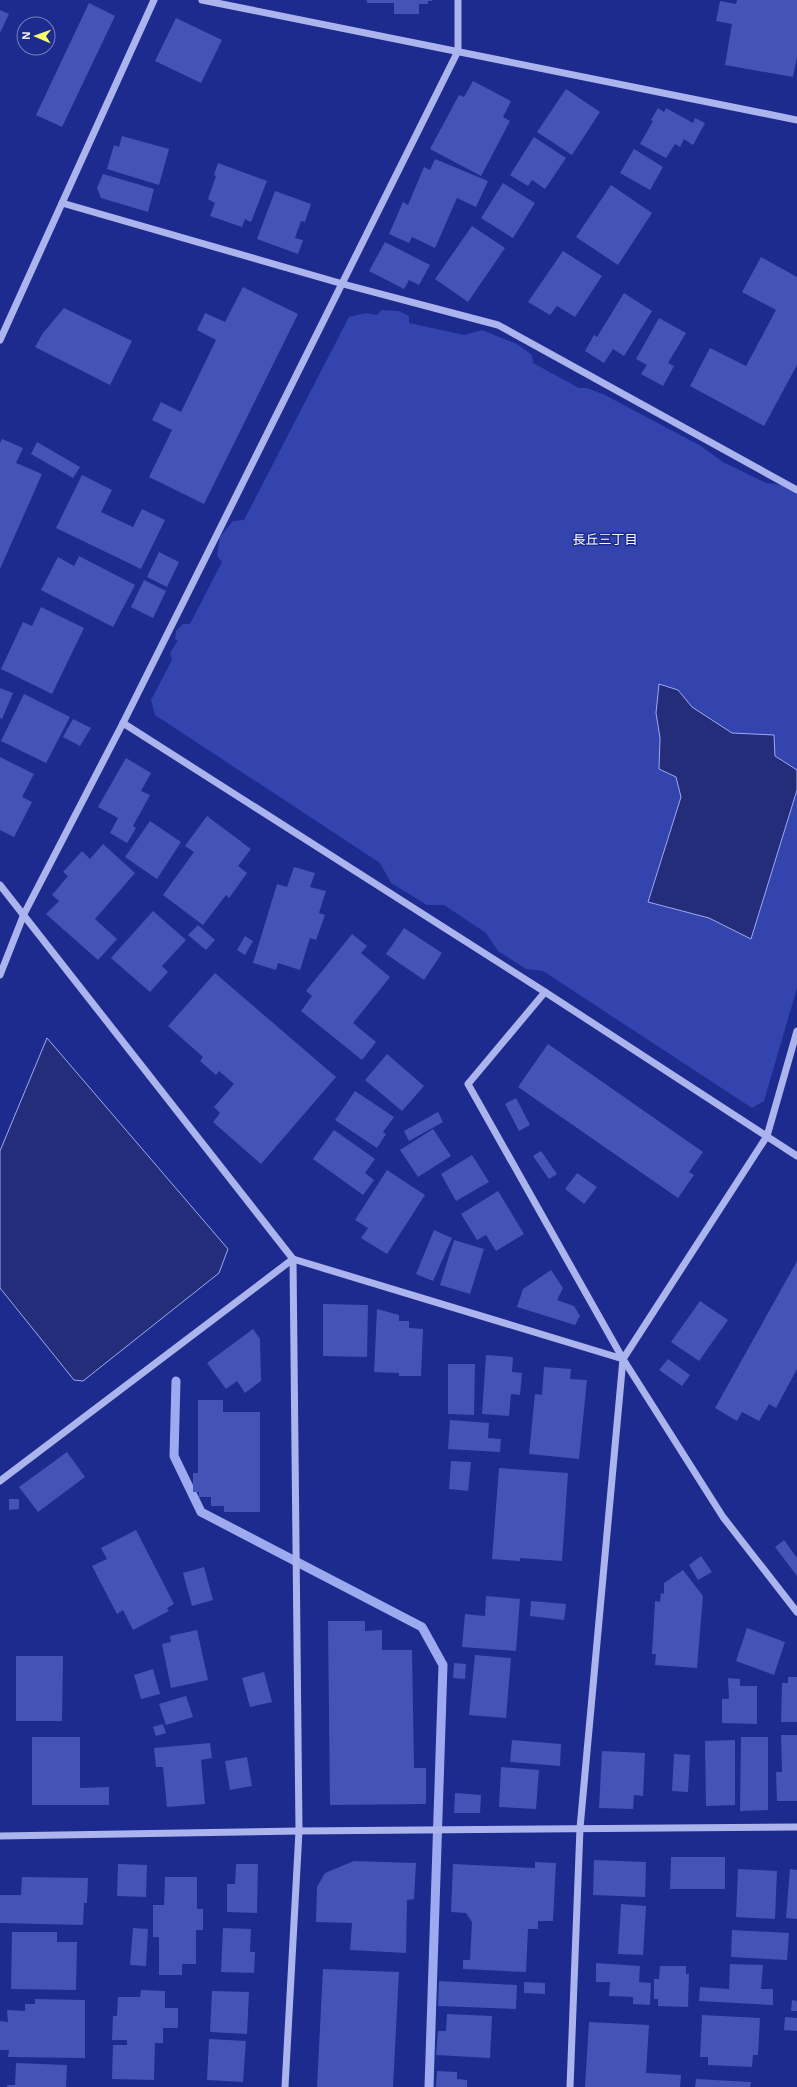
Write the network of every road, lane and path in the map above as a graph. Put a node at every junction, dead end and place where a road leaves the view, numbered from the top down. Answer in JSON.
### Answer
{"nodes":[{"id":1,"x":154,"y":0,"type":"edge"},
{"id":2,"x":202,"y":0,"type":"edge"},
{"id":3,"x":458,"y":0,"type":"edge"},
{"id":4,"x":458,"y":51,"type":"junction"},
{"id":5,"x":797,"y":120,"type":"edge"},
{"id":6,"x":62,"y":203,"type":"junction"},
{"id":7,"x":343,"y":284,"type":"junction"},
{"id":8,"x":0,"y":340,"type":"edge"},
{"id":9,"x":797,"y":490,"type":"edge"},
{"id":10,"x":123,"y":723,"type":"junction"},
{"id":11,"x":0,"y":885,"type":"edge"},
{"id":12,"x":24,"y":914,"type":"junction"},
{"id":13,"x":0,"y":975,"type":"edge"},
{"id":14,"x":545,"y":992,"type":"junction"},
{"id":15,"x":797,"y":1031,"type":"edge"},
{"id":16,"x":767,"y":1136,"type":"junction"},
{"id":17,"x":797,"y":1156,"type":"edge"},
{"id":18,"x":293,"y":1259,"type":"junction"},
{"id":19,"x":623,"y":1359,"type":"junction"},
{"id":20,"x":0,"y":1481,"type":"edge"},
{"id":21,"x":797,"y":1612,"type":"edge"},
{"id":22,"x":797,"y":1827,"type":"edge"},
{"id":23,"x":580,"y":1828,"type":"junction"},
{"id":24,"x":299,"y":1831,"type":"junction"},
{"id":25,"x":0,"y":1836,"type":"edge"},
{"id":26,"x":285,"y":2087,"type":"edge"},
{"id":27,"x":570,"y":2087,"type":"edge"}],
"edges":[{"from":1,"to":6,"type":"street"},
{"from":2,"to":4,"type":"street"},
{"from":3,"to":4,"type":"street"},
{"from":4,"to":5,"type":"street"},
{"from":4,"to":7,"type":"street"},
{"from":6,"to":7,"type":"street"},
{"from":6,"to":8,"type":"street"},
{"from":7,"to":9,"type":"street"},
{"from":7,"to":10,"type":"street"},
{"from":10,"to":12,"type":"street"},
{"from":10,"to":14,"type":"street"},
{"from":11,"to":12,"type":"street"},
{"from":12,"to":13,"type":"street"},
{"from":12,"to":18,"type":"street"},
{"from":14,"to":16,"type":"street"},
{"from":14,"to":19,"type":"street"},
{"from":15,"to":16,"type":"street"},
{"from":16,"to":17,"type":"street"},
{"from":16,"to":19,"type":"street"},
{"from":18,"to":19,"type":"street"},
{"from":18,"to":20,"type":"street"},
{"from":18,"to":24,"type":"street"},
{"from":19,"to":21,"type":"street"},
{"from":19,"to":23,"type":"street"},
{"from":22,"to":23,"type":"street"},
{"from":23,"to":24,"type":"street"},
{"from":23,"to":27,"type":"street"},
{"from":24,"to":25,"type":"street"},
{"from":24,"to":26,"type":"street"}]}
